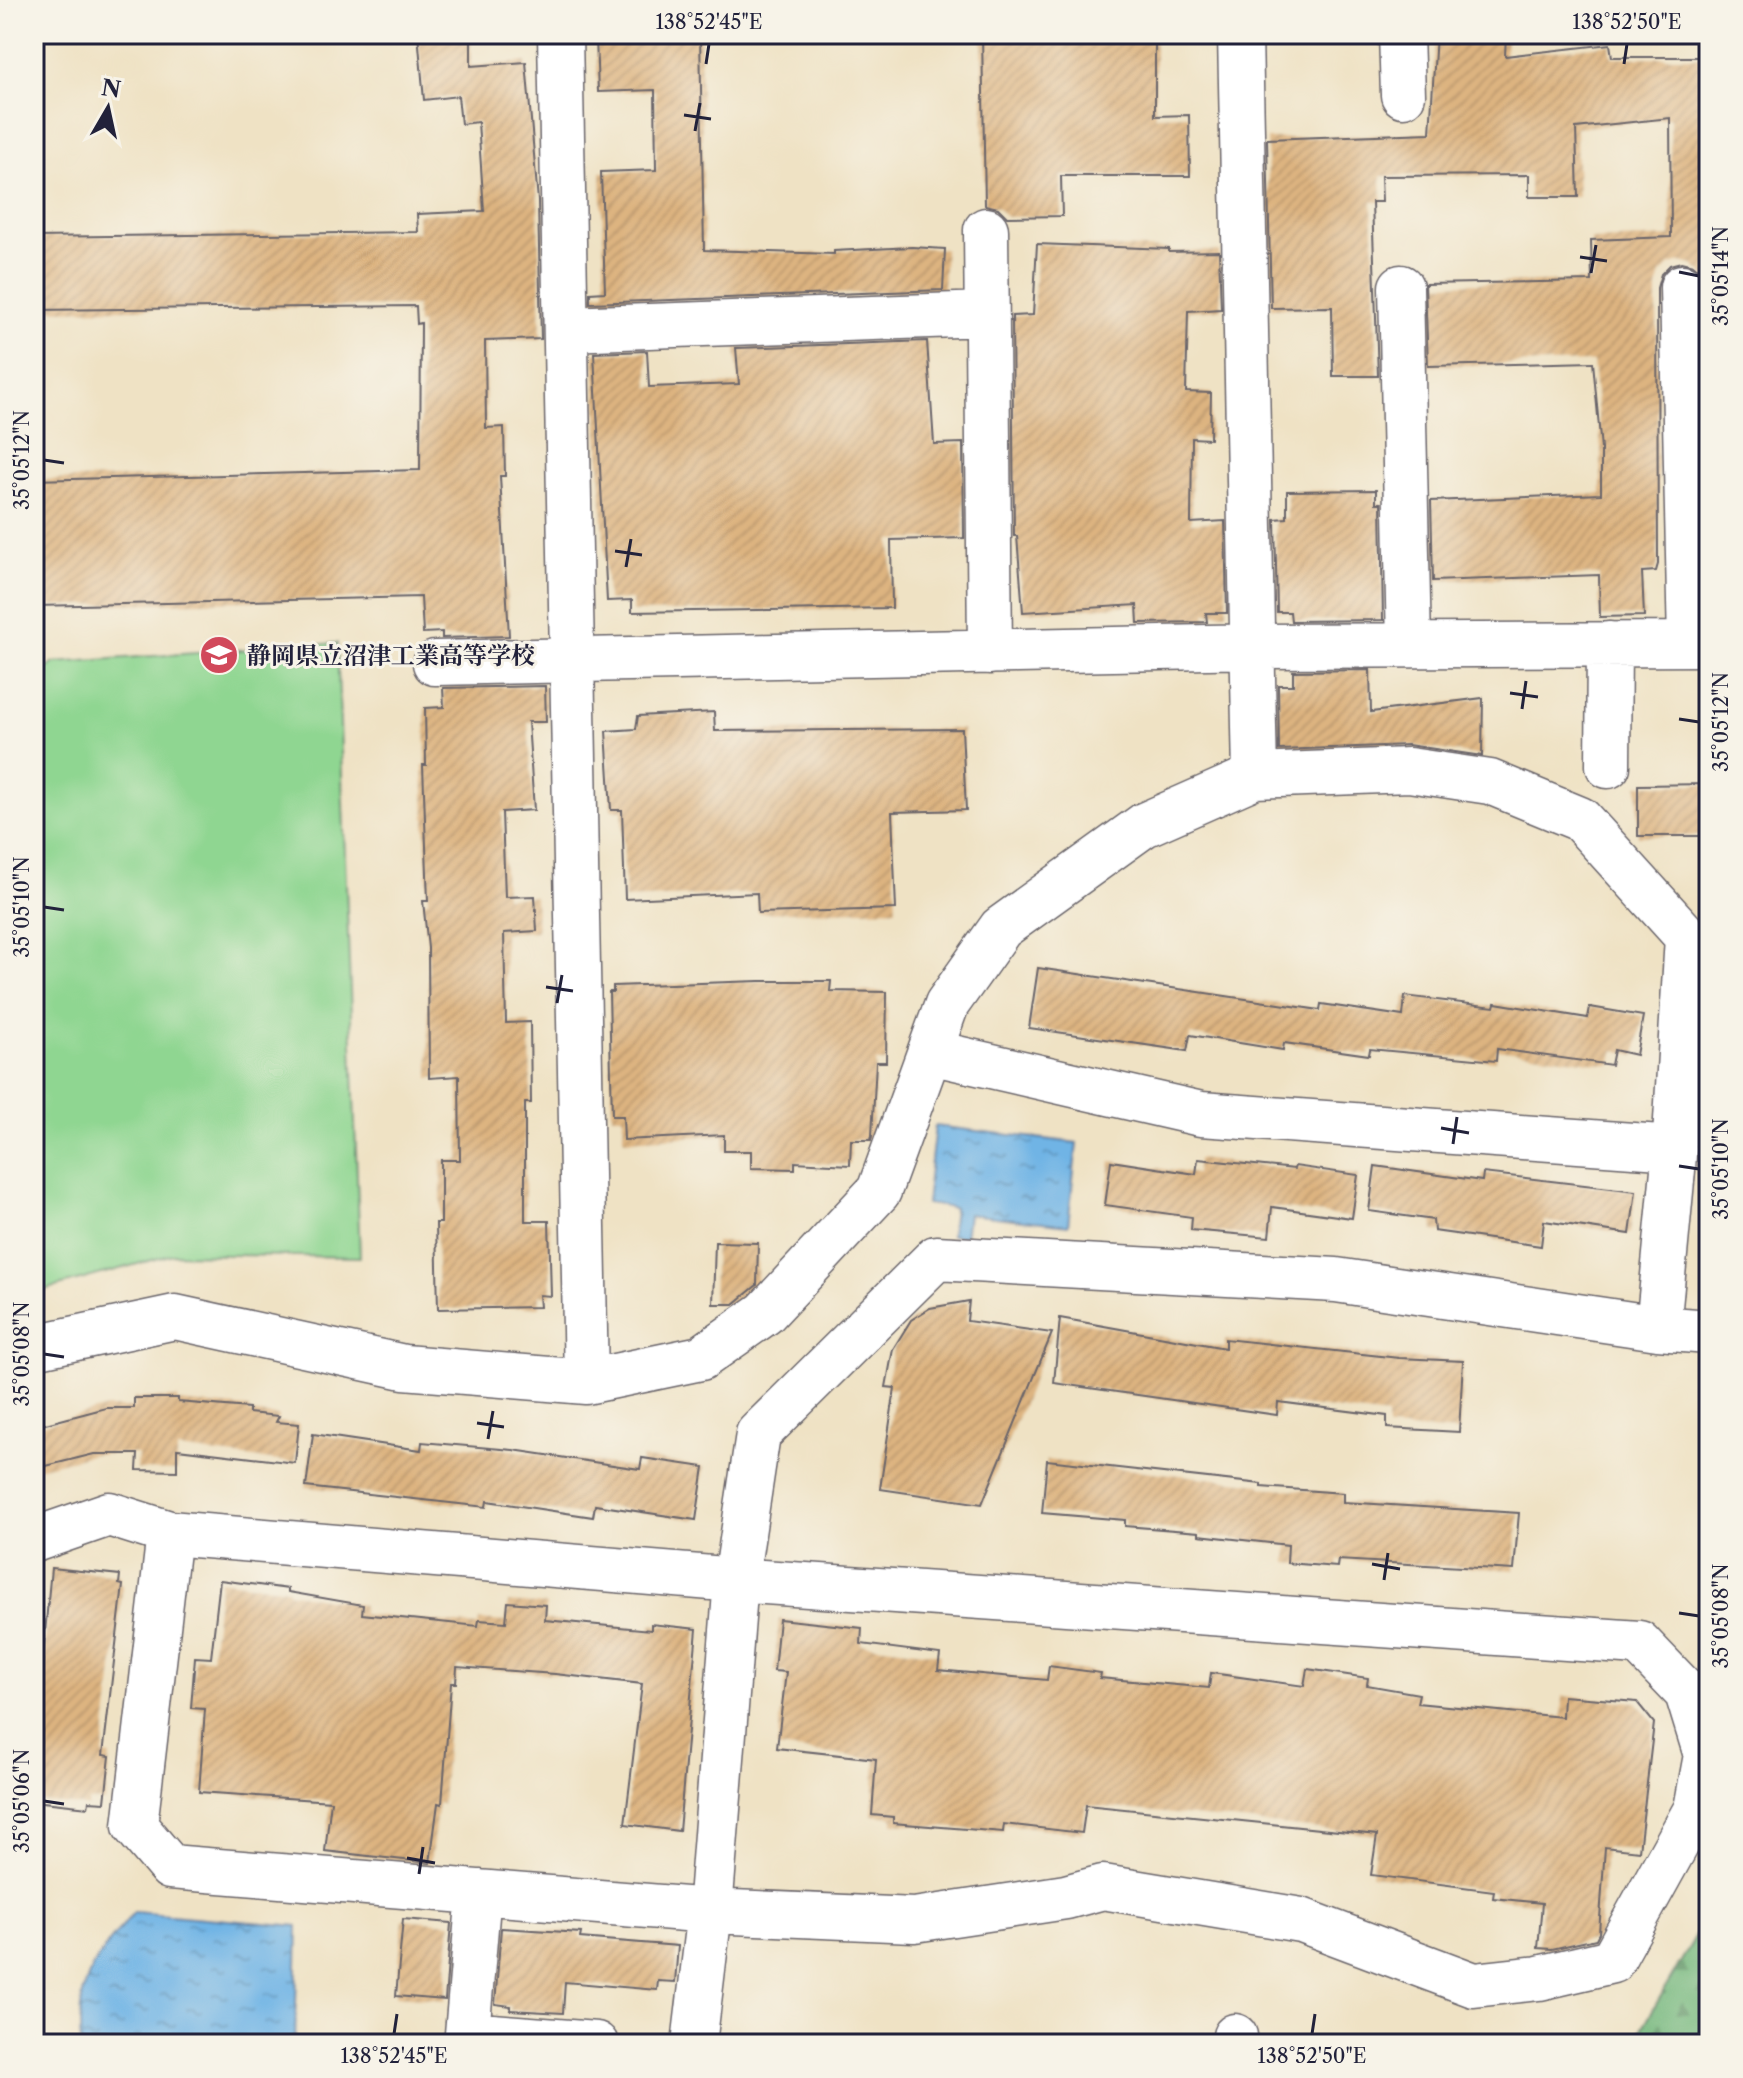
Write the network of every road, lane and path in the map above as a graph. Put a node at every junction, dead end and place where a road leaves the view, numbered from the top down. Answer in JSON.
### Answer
{"nodes":[{"id":1,"x":560,"y":34,"type":"edge"},
{"id":2,"x":1240,"y":34,"type":"edge"},
{"id":3,"x":1401,"y":34,"type":"edge"},
{"id":4,"x":1403,"y":95,"type":"dead end"},
{"id":5,"x":986,"y":230,"type":"dead end"},
{"id":6,"x":1401,"y":287,"type":"dead end"},
{"id":7,"x":1682,"y":287,"type":"dead end"},
{"id":8,"x":986,"y":314,"type":"junction"},
{"id":9,"x":566,"y":329,"type":"junction"},
{"id":10,"x":1609,"y":644,"type":"junction"},
{"id":11,"x":1700,"y":644,"type":"edge"},
{"id":12,"x":1409,"y":645,"type":"junction"},
{"id":13,"x":1255,"y":646,"type":"junction"},
{"id":14,"x":990,"y":652,"type":"junction"},
{"id":15,"x":572,"y":660,"type":"junction"},
{"id":16,"x":435,"y":663,"type":"dead end"},
{"id":17,"x":1608,"y":766,"type":"dead end"},
{"id":18,"x":1255,"y":776,"type":"junction"},
{"id":19,"x":930,"y":1052,"type":"junction"},
{"id":20,"x":1686,"y":1164,"type":"edge"},
{"id":21,"x":1658,"y":1328,"type":"junction"},
{"id":22,"x":1709,"y":1332,"type":"edge"},
{"id":23,"x":34,"y":1347,"type":"edge"},
{"id":24,"x":586,"y":1382,"type":"junction"},
{"id":25,"x":169,"y":1533,"type":"junction"},
{"id":26,"x":34,"y":1540,"type":"edge"},
{"id":27,"x":736,"y":1580,"type":"junction"},
{"id":28,"x":1708,"y":1755,"type":"edge"},
{"id":29,"x":479,"y":1892,"type":"junction"},
{"id":30,"x":710,"y":1911,"type":"junction"},
{"id":31,"x":490,"y":2040,"type":"edge"},
{"id":32,"x":596,"y":2044,"type":"edge"},
{"id":33,"x":694,"y":2044,"type":"edge"}],
"edges":[{"from":1,"to":9,"type":"street"},
{"from":2,"to":13,"type":"street"},
{"from":3,"to":4,"type":"street"},
{"from":5,"to":8,"type":"street"},
{"from":6,"to":12,"type":"street"},
{"from":7,"to":11,"type":"street"},
{"from":8,"to":9,"type":"street"},
{"from":8,"to":14,"type":"street"},
{"from":9,"to":15,"type":"street"},
{"from":10,"to":11,"type":"street"},
{"from":10,"to":12,"type":"street"},
{"from":10,"to":17,"type":"street"},
{"from":12,"to":13,"type":"street"},
{"from":13,"to":14,"type":"street"},
{"from":13,"to":18,"type":"street"},
{"from":14,"to":15,"type":"street"},
{"from":15,"to":16,"type":"street"},
{"from":15,"to":24,"type":"street"},
{"from":18,"to":19,"type":"street"},
{"from":18,"to":20,"type":"street"},
{"from":19,"to":20,"type":"street"},
{"from":19,"to":24,"type":"street"},
{"from":20,"to":21,"type":"street"},
{"from":21,"to":22,"type":"street"},
{"from":21,"to":27,"type":"street"},
{"from":23,"to":24,"type":"street"},
{"from":25,"to":26,"type":"street"},
{"from":25,"to":27,"type":"street"},
{"from":25,"to":29,"type":"street"},
{"from":27,"to":28,"type":"street"},
{"from":27,"to":30,"type":"street"},
{"from":28,"to":30,"type":"street"},
{"from":29,"to":30,"type":"street"},
{"from":29,"to":31,"type":"street"},
{"from":30,"to":33,"type":"street"},
{"from":31,"to":32,"type":"street"}]}
